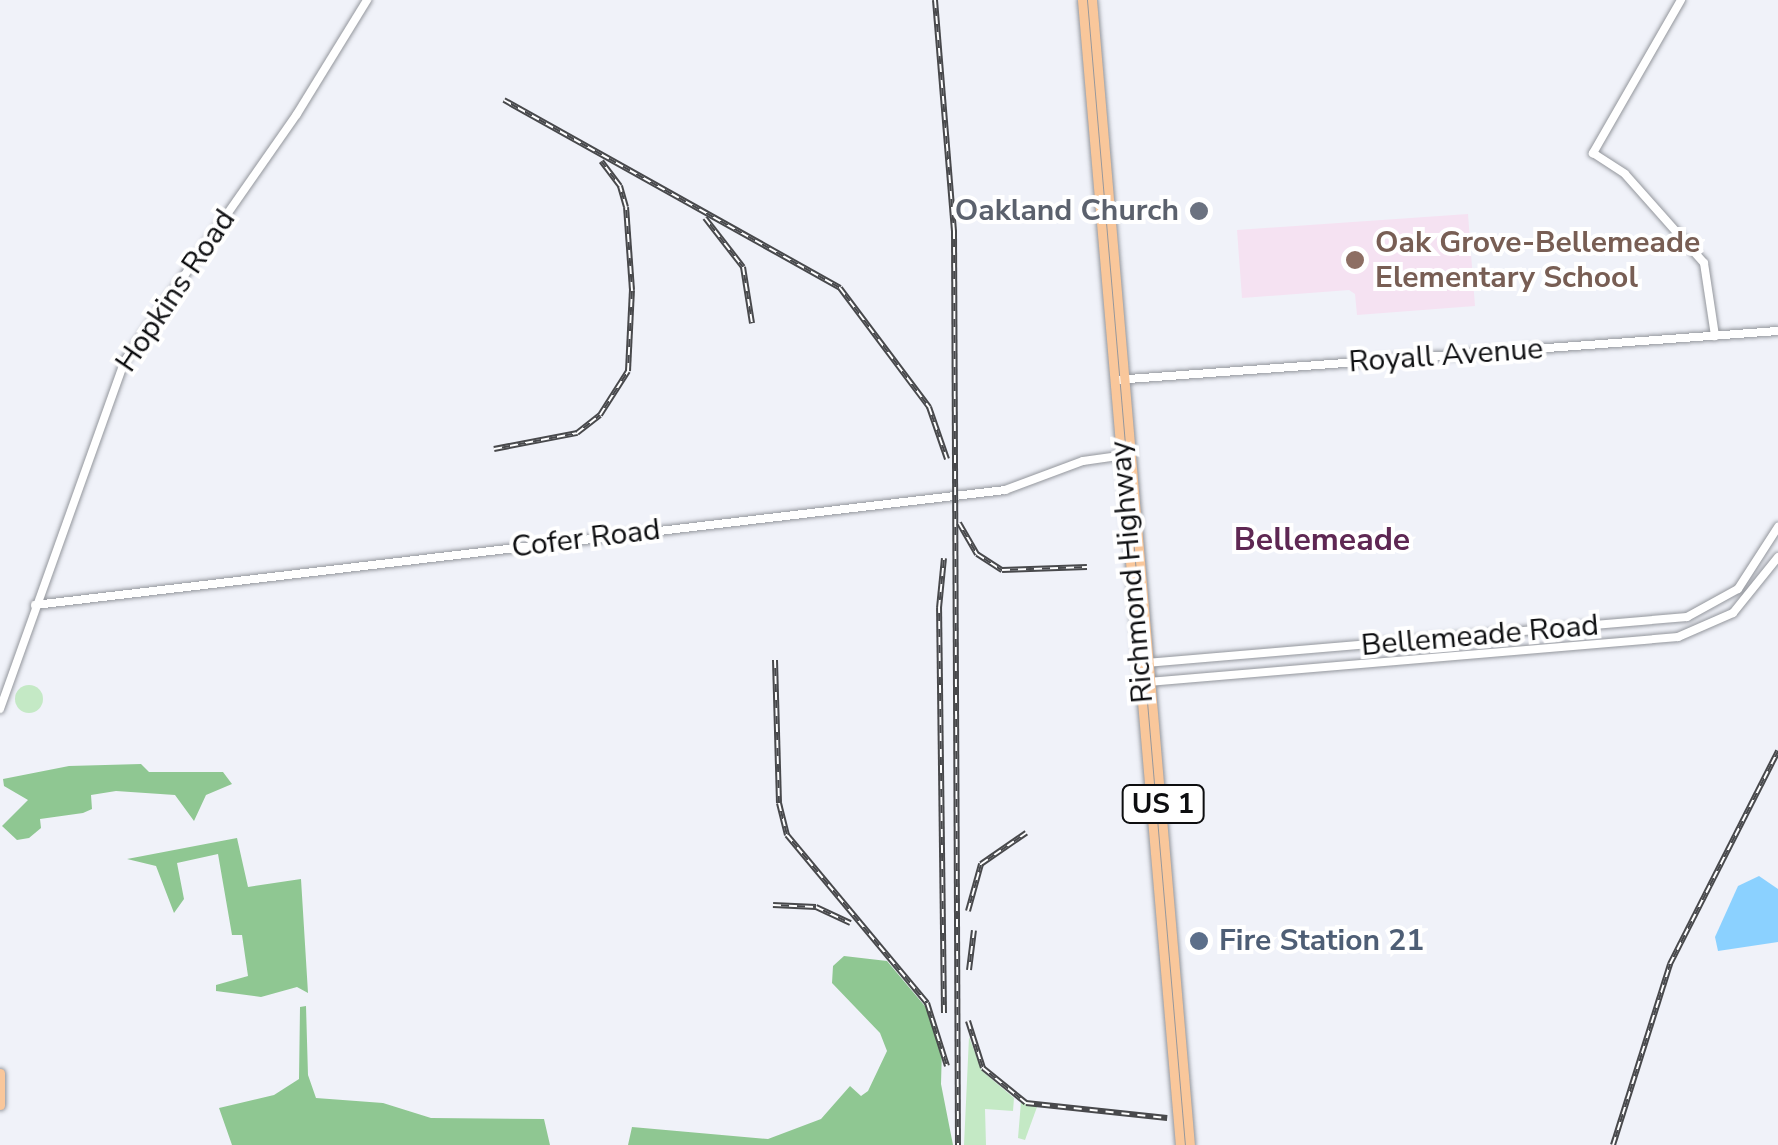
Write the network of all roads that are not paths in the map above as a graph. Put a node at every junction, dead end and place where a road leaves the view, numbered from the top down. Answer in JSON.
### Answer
{"nodes":[{"id":1,"x":367,"y":0,"type":"edge"},
{"id":2,"x":1082,"y":0,"type":"edge"},
{"id":3,"x":1092,"y":0,"type":"edge"},
{"id":4,"x":1681,"y":0,"type":"edge"},
{"id":5,"x":1778,"y":332,"type":"edge"},
{"id":6,"x":1716,"y":336,"type":"junction"},
{"id":7,"x":1120,"y":379,"type":"junction"},
{"id":8,"x":1127,"y":454,"type":"junction"},
{"id":9,"x":1778,"y":527,"type":"edge"},
{"id":10,"x":1778,"y":557,"type":"edge"},
{"id":11,"x":35,"y":605,"type":"junction"},
{"id":12,"x":1146,"y":663,"type":"junction"},
{"id":13,"x":1147,"y":682,"type":"junction"},
{"id":14,"x":0,"y":709,"type":"edge"},
{"id":15,"x":0,"y":1073,"type":"edge"},
{"id":16,"x":0,"y":1106,"type":"edge"},
{"id":17,"x":1180,"y":1145,"type":"edge"},
{"id":18,"x":1190,"y":1145,"type":"edge"}],
"edges":[{"from":1,"to":11,"type":"street","name":"Hopkins Road"},
{"from":2,"to":7,"type":"main road","name":"Richmond Highway","number":"US 1"},
{"from":3,"to":7,"type":"main road","name":"Richmond Highway","number":"US 1"},
{"from":4,"to":6,"type":"street"},
{"from":5,"to":6,"type":"street","name":"Royall Avenue"},
{"from":6,"to":7,"type":"street","name":"Royall Avenue"},
{"from":7,"to":8,"type":"main road","name":"Richmond Highway","number":"US 1"},
{"from":8,"to":11,"type":"street","name":"Cofer Road"},
{"from":8,"to":12,"type":"main road","name":"Richmond Highway","number":"US 1"},
{"from":9,"to":12,"type":"street","name":"Bellemeade Road"},
{"from":10,"to":13,"type":"street","name":"Bellemeade Road"},
{"from":11,"to":14,"type":"street","name":"Hopkins Road"},
{"from":12,"to":13,"type":"main road","name":"Richmond Highway","number":"US 1"},
{"from":13,"to":17,"type":"main road","name":"Richmond Highway","number":"US 1"},
{"from":13,"to":18,"type":"main road","name":"Richmond Highway","number":"US 1"},
{"from":15,"to":16,"type":"main road"}]}
